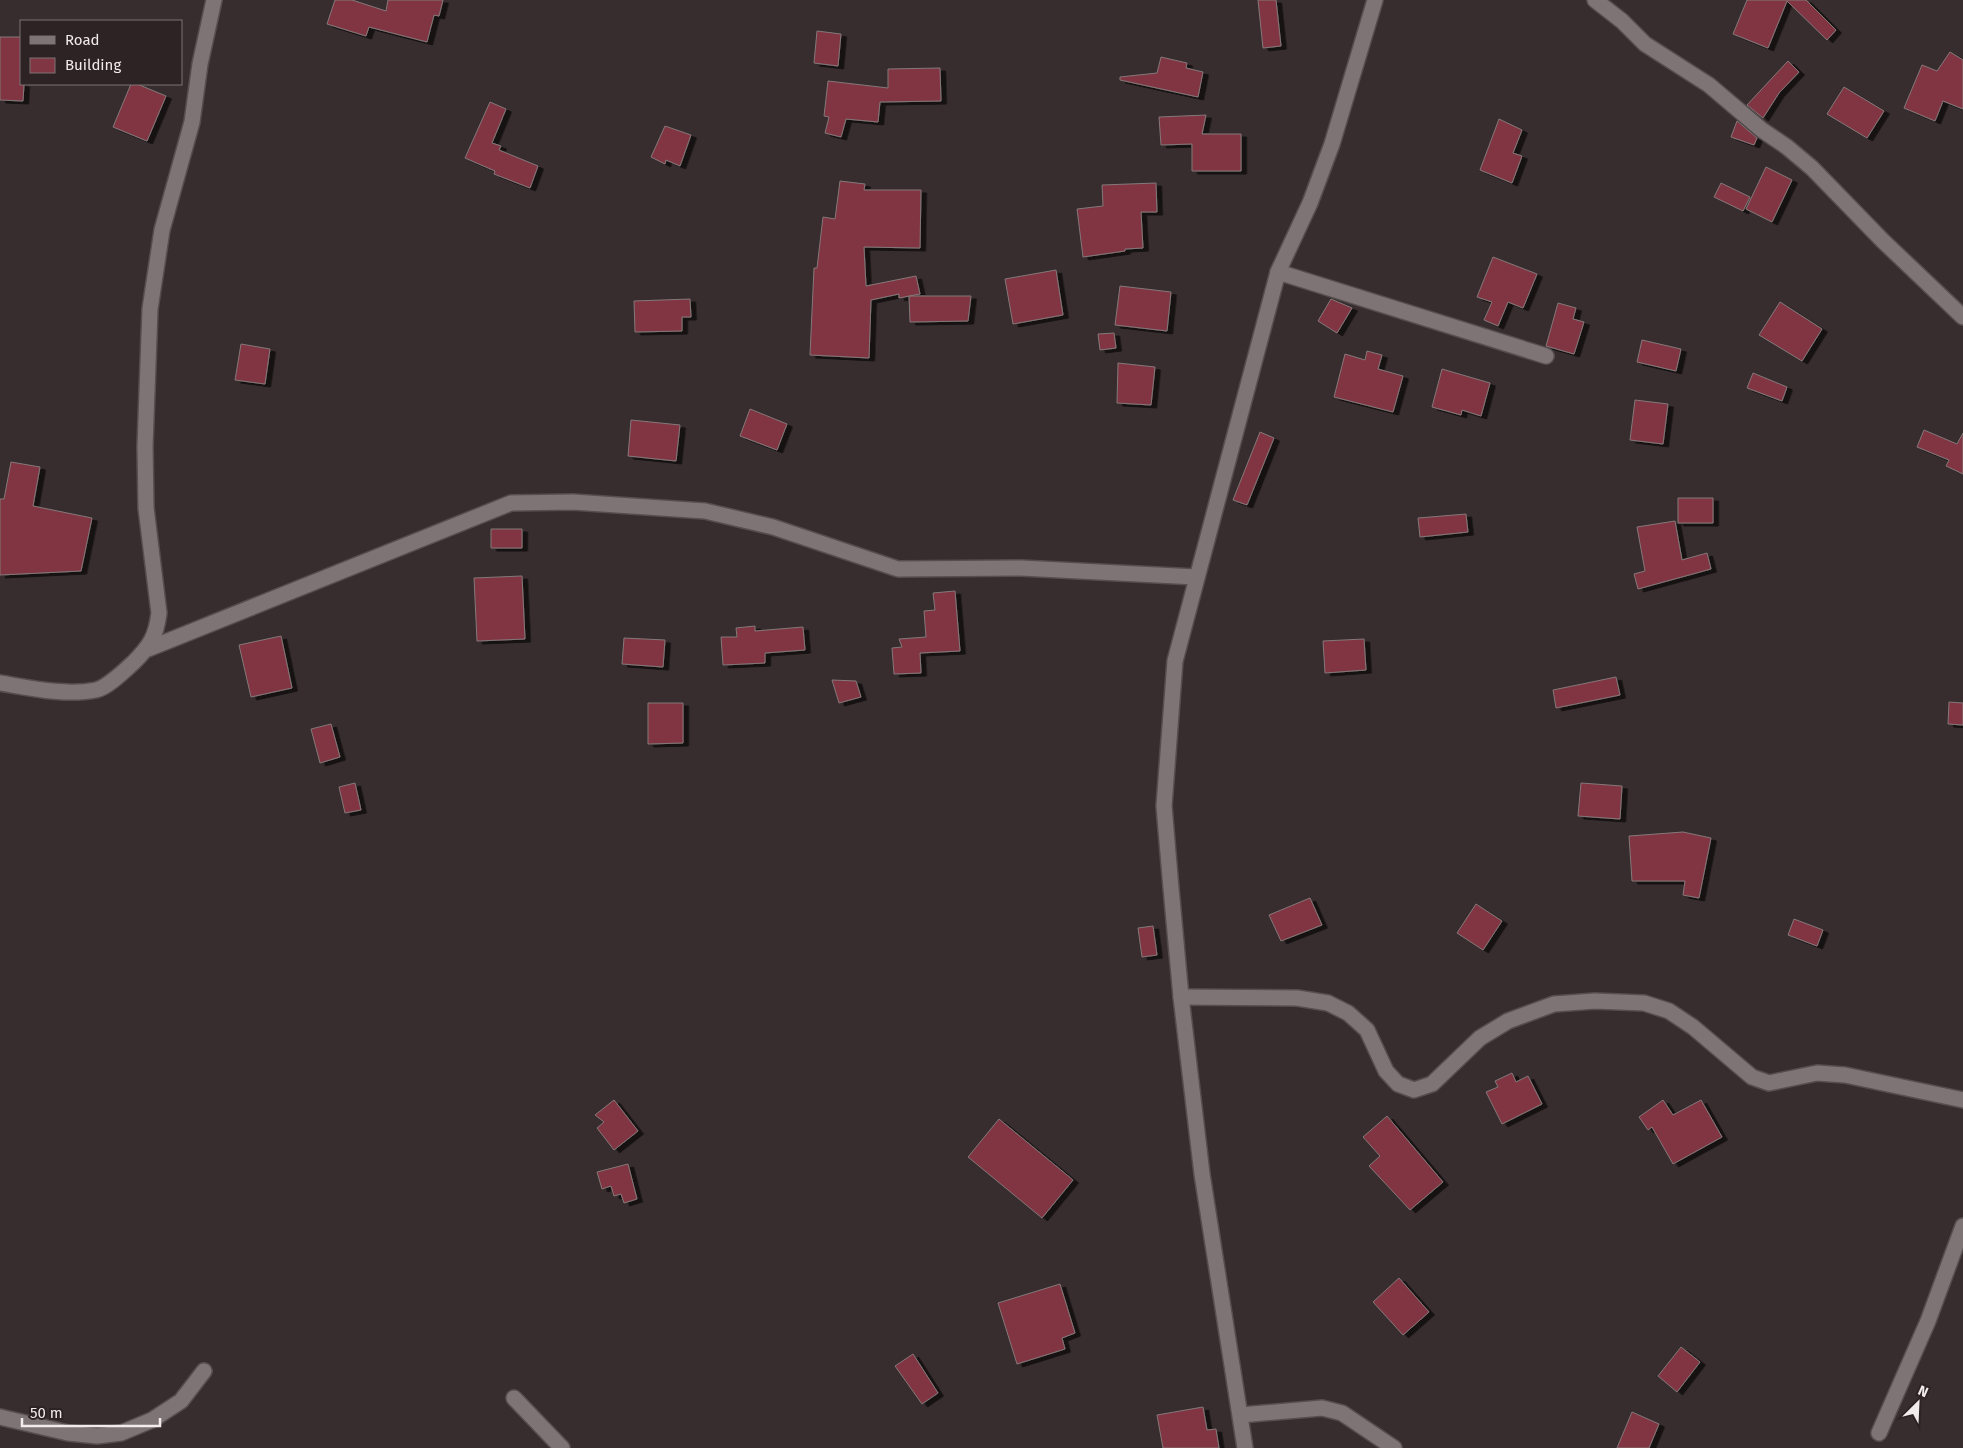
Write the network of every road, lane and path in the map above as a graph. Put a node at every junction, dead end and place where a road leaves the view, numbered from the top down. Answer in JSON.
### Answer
{"nodes":[{"id":1,"x":214,"y":0,"type":"edge"},
{"id":2,"x":1375,"y":0,"type":"edge"},
{"id":3,"x":1596,"y":0,"type":"edge"},
{"id":4,"x":1278,"y":272,"type":"junction"},
{"id":5,"x":1963,"y":316,"type":"edge"},
{"id":6,"x":1546,"y":356,"type":"dead end"},
{"id":7,"x":1196,"y":576,"type":"junction"},
{"id":8,"x":148,"y":649,"type":"junction"},
{"id":9,"x":0,"y":683,"type":"edge"},
{"id":10,"x":1181,"y":997,"type":"junction"},
{"id":11,"x":1963,"y":1100,"type":"edge"},
{"id":12,"x":1963,"y":1226,"type":"edge"},
{"id":13,"x":204,"y":1371,"type":"dead end"},
{"id":14,"x":514,"y":1398,"type":"dead end"},
{"id":15,"x":1241,"y":1415,"type":"junction"},
{"id":16,"x":0,"y":1418,"type":"edge"},
{"id":17,"x":1879,"y":1433,"type":"dead end"},
{"id":18,"x":562,"y":1448,"type":"edge"},
{"id":19,"x":1245,"y":1448,"type":"edge"},
{"id":20,"x":1394,"y":1448,"type":"edge"}],
"edges":[{"from":1,"to":8,"type":"street"},
{"from":2,"to":4,"type":"street"},
{"from":3,"to":5,"type":"street"},
{"from":4,"to":6,"type":"street"},
{"from":4,"to":7,"type":"street"},
{"from":7,"to":8,"type":"street"},
{"from":7,"to":10,"type":"street"},
{"from":8,"to":9,"type":"street"},
{"from":10,"to":11,"type":"street"},
{"from":10,"to":15,"type":"street"},
{"from":12,"to":17,"type":"street"},
{"from":13,"to":16,"type":"street"},
{"from":14,"to":18,"type":"street"},
{"from":15,"to":19,"type":"street"},
{"from":15,"to":20,"type":"street"}]}
